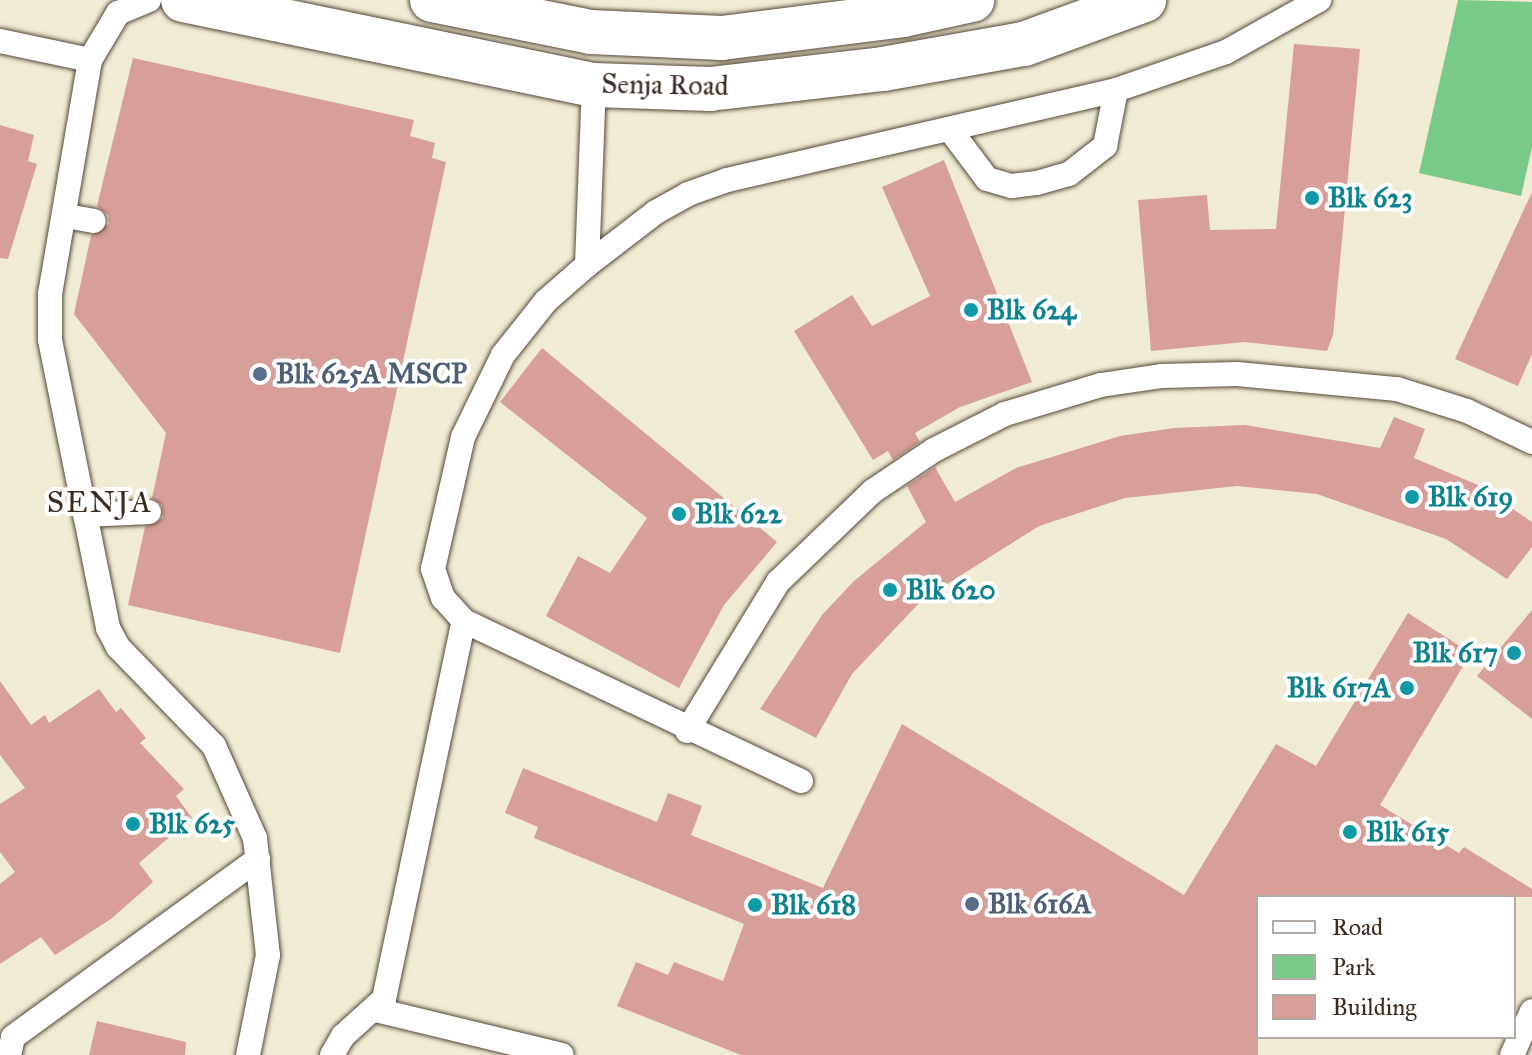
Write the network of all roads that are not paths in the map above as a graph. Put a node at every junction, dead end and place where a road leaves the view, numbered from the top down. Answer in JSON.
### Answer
{"nodes":[{"id":1,"x":149,"y":0,"type":"edge"},
{"id":2,"x":183,"y":0,"type":"edge"},
{"id":3,"x":432,"y":0,"type":"edge"},
{"id":4,"x":972,"y":0,"type":"edge"},
{"id":5,"x":1144,"y":0,"type":"edge"},
{"id":6,"x":1319,"y":0,"type":"edge"},
{"id":7,"x":0,"y":41,"type":"edge"},
{"id":8,"x":90,"y":60,"type":"junction"},
{"id":9,"x":594,"y":85,"type":"junction"},
{"id":10,"x":1116,"y":90,"type":"junction"},
{"id":11,"x":951,"y":131,"type":"junction"},
{"id":12,"x":66,"y":216,"type":"junction"},
{"id":13,"x":94,"y":221,"type":"dead end"},
{"id":14,"x":587,"y":265,"type":"junction"},
{"id":15,"x":1532,"y":442,"type":"edge"},
{"id":16,"x":149,"y":512,"type":"dead end"},
{"id":17,"x":85,"y":515,"type":"junction"},
{"id":18,"x":464,"y":621,"type":"junction"},
{"id":19,"x":687,"y":731,"type":"junction"},
{"id":20,"x":801,"y":781,"type":"dead end"},
{"id":21,"x":258,"y":859,"type":"junction"},
{"id":22,"x":376,"y":1010,"type":"junction"},
{"id":23,"x":1532,"y":1011,"type":"edge"},
{"id":24,"x":9,"y":1055,"type":"edge"},
{"id":25,"x":248,"y":1055,"type":"edge"},
{"id":26,"x":332,"y":1055,"type":"edge"},
{"id":27,"x":562,"y":1055,"type":"edge"},
{"id":28,"x":1512,"y":1055,"type":"edge"}],
"edges":[{"from":1,"to":8,"type":"lane"},
{"from":2,"to":9,"type":"street","name":"Senja Road"},
{"from":3,"to":4,"type":"street","name":"Senja Road"},
{"from":5,"to":9,"type":"street","name":"Senja Road"},
{"from":6,"to":10,"type":"lane"},
{"from":7,"to":8,"type":"lane"},
{"from":8,"to":12,"type":"lane"},
{"from":9,"to":14,"type":"lane"},
{"from":10,"to":11,"type":"lane"},
{"from":10,"to":11,"type":"lane"},
{"from":11,"to":14,"type":"lane"},
{"from":12,"to":13,"type":"lane"},
{"from":12,"to":17,"type":"lane"},
{"from":14,"to":18,"type":"lane"},
{"from":15,"to":19,"type":"lane"},
{"from":16,"to":17,"type":"lane"},
{"from":17,"to":21,"type":"lane"},
{"from":18,"to":19,"type":"lane"},
{"from":18,"to":22,"type":"lane"},
{"from":19,"to":20,"type":"lane"},
{"from":21,"to":24,"type":"lane"},
{"from":21,"to":25,"type":"lane"},
{"from":22,"to":26,"type":"lane"},
{"from":22,"to":27,"type":"lane"},
{"from":23,"to":28,"type":"lane"}]}
